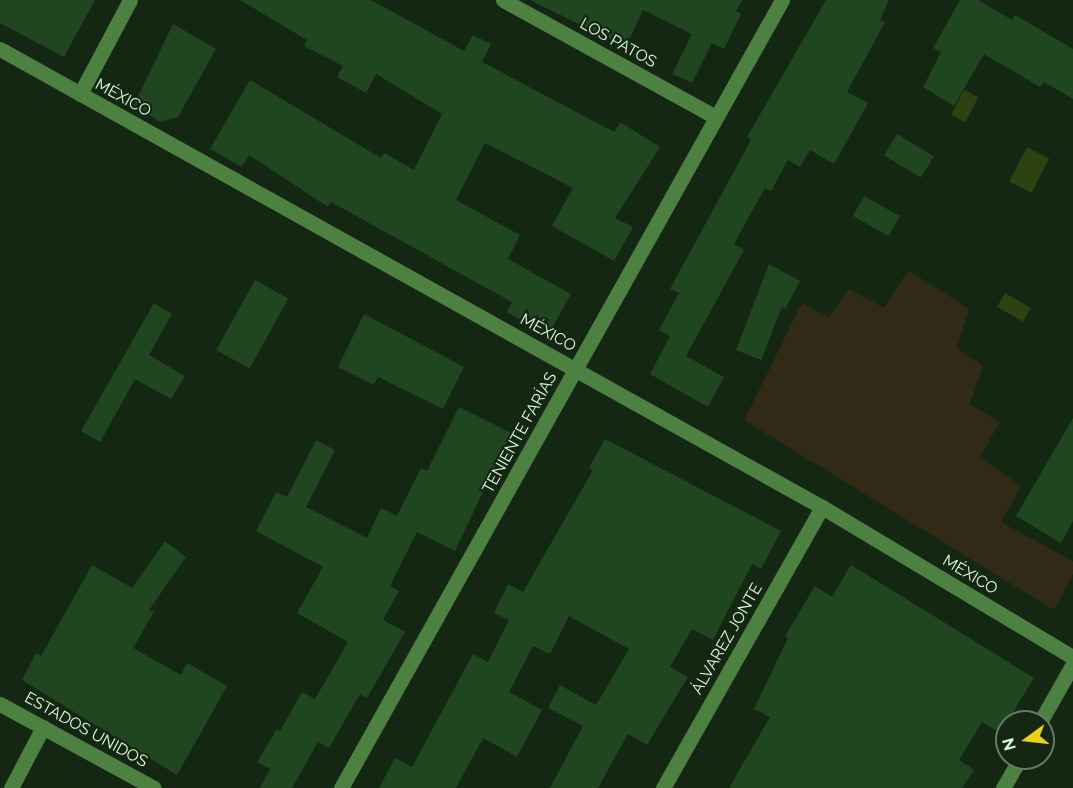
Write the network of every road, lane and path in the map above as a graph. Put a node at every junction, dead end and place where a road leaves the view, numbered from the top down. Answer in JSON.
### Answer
{"nodes":[{"id":1,"x":130,"y":0,"type":"edge"},
{"id":2,"x":503,"y":0,"type":"edge"},
{"id":3,"x":782,"y":0,"type":"edge"},
{"id":4,"x":0,"y":49,"type":"edge"},
{"id":5,"x":80,"y":94,"type":"junction"},
{"id":6,"x":716,"y":117,"type":"junction"},
{"id":7,"x":576,"y":369,"type":"junction"},
{"id":8,"x":822,"y":507,"type":"junction"},
{"id":9,"x":1073,"y":657,"type":"edge"},
{"id":10,"x":1073,"y":664,"type":"edge"},
{"id":11,"x":0,"y":704,"type":"edge"},
{"id":12,"x":1047,"y":710,"type":"edge"},
{"id":13,"x":43,"y":727,"type":"junction"},
{"id":14,"x":1013,"y":770,"type":"edge"},
{"id":15,"x":11,"y":788,"type":"edge"},
{"id":16,"x":154,"y":788,"type":"edge"},
{"id":17,"x":341,"y":788,"type":"edge"},
{"id":18,"x":663,"y":788,"type":"edge"},
{"id":19,"x":1003,"y":788,"type":"edge"}],
"edges":[{"from":1,"to":5,"type":"street"},
{"from":2,"to":6,"type":"street","name":"LOS PATOS"},
{"from":3,"to":6,"type":"street","name":"TENIENTE FARÍAS"},
{"from":4,"to":5,"type":"street","name":"MÉXICO"},
{"from":5,"to":7,"type":"street","name":"MÉXICO"},
{"from":6,"to":7,"type":"street","name":"TENIENTE FARÍAS"},
{"from":7,"to":8,"type":"street","name":"MÉXICO"},
{"from":7,"to":17,"type":"street","name":"TENIENTE FARÍAS"},
{"from":8,"to":9,"type":"street","name":"MÉXICO"},
{"from":8,"to":18,"type":"street","name":"ÁLVAREZ JONTE"},
{"from":10,"to":12,"type":"street"},
{"from":11,"to":13,"type":"street","name":"ESTADOS UNIDOS"},
{"from":13,"to":15,"type":"street"},
{"from":13,"to":16,"type":"street","name":"ESTADOS UNIDOS"},
{"from":14,"to":19,"type":"street"}]}
